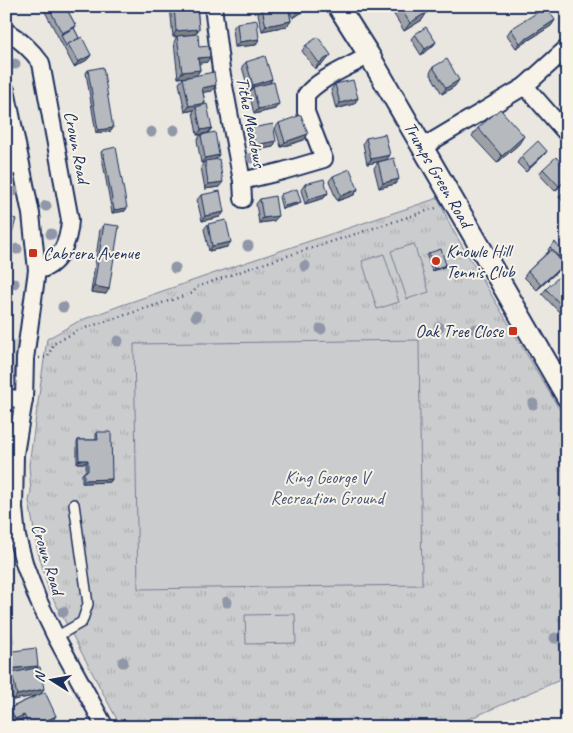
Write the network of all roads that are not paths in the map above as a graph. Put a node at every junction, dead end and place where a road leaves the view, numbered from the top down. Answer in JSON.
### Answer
{"nodes":[{"id":1,"x":213,"y":6,"type":"edge"},
{"id":2,"x":338,"y":6,"type":"edge"},
{"id":3,"x":6,"y":31,"type":"edge"},
{"id":4,"x":567,"y":48,"type":"edge"},
{"id":5,"x":369,"y":55,"type":"junction"},
{"id":6,"x":525,"y":86,"type":"junction"},
{"id":7,"x":6,"y":90,"type":"edge"},
{"id":8,"x":567,"y":134,"type":"edge"},
{"id":9,"x":424,"y":148,"type":"junction"},
{"id":10,"x":14,"y":166,"type":"edge"},
{"id":11,"x":242,"y":181,"type":"junction"},
{"id":12,"x":243,"y":199,"type":"dead end"},
{"id":13,"x":37,"y":270,"type":"junction"},
{"id":14,"x":567,"y":397,"type":"edge"},
{"id":15,"x":6,"y":398,"type":"edge"},
{"id":16,"x":24,"y":399,"type":"junction"},
{"id":17,"x":74,"y":504,"type":"dead end"},
{"id":18,"x":56,"y":637,"type":"junction"},
{"id":19,"x":105,"y":727,"type":"edge"}],
"edges":[{"from":1,"to":11,"type":"street","name":"Tithe Meadows"},
{"from":2,"to":5,"type":"street","name":"Trumps Green Road"},
{"from":3,"to":13,"type":"street","name":"Crown Road"},
{"from":4,"to":6,"type":"street"},
{"from":5,"to":9,"type":"street","name":"Trumps Green Road"},
{"from":5,"to":11,"type":"street","name":"Tithe Meadows"},
{"from":6,"to":8,"type":"street"},
{"from":6,"to":9,"type":"street"},
{"from":7,"to":10,"type":"street","name":"Crown Road"},
{"from":9,"to":14,"type":"street","name":"Trumps Green Road"},
{"from":10,"to":13,"type":"street","name":"Crown Road"},
{"from":11,"to":12,"type":"street","name":"Tithe Meadows"},
{"from":13,"to":16,"type":"street","name":"Crown Road"},
{"from":15,"to":16,"type":"street"},
{"from":16,"to":18,"type":"street","name":"Crown Road"},
{"from":17,"to":18,"type":"lane"},
{"from":18,"to":19,"type":"street","name":"Crown Road"}]}
